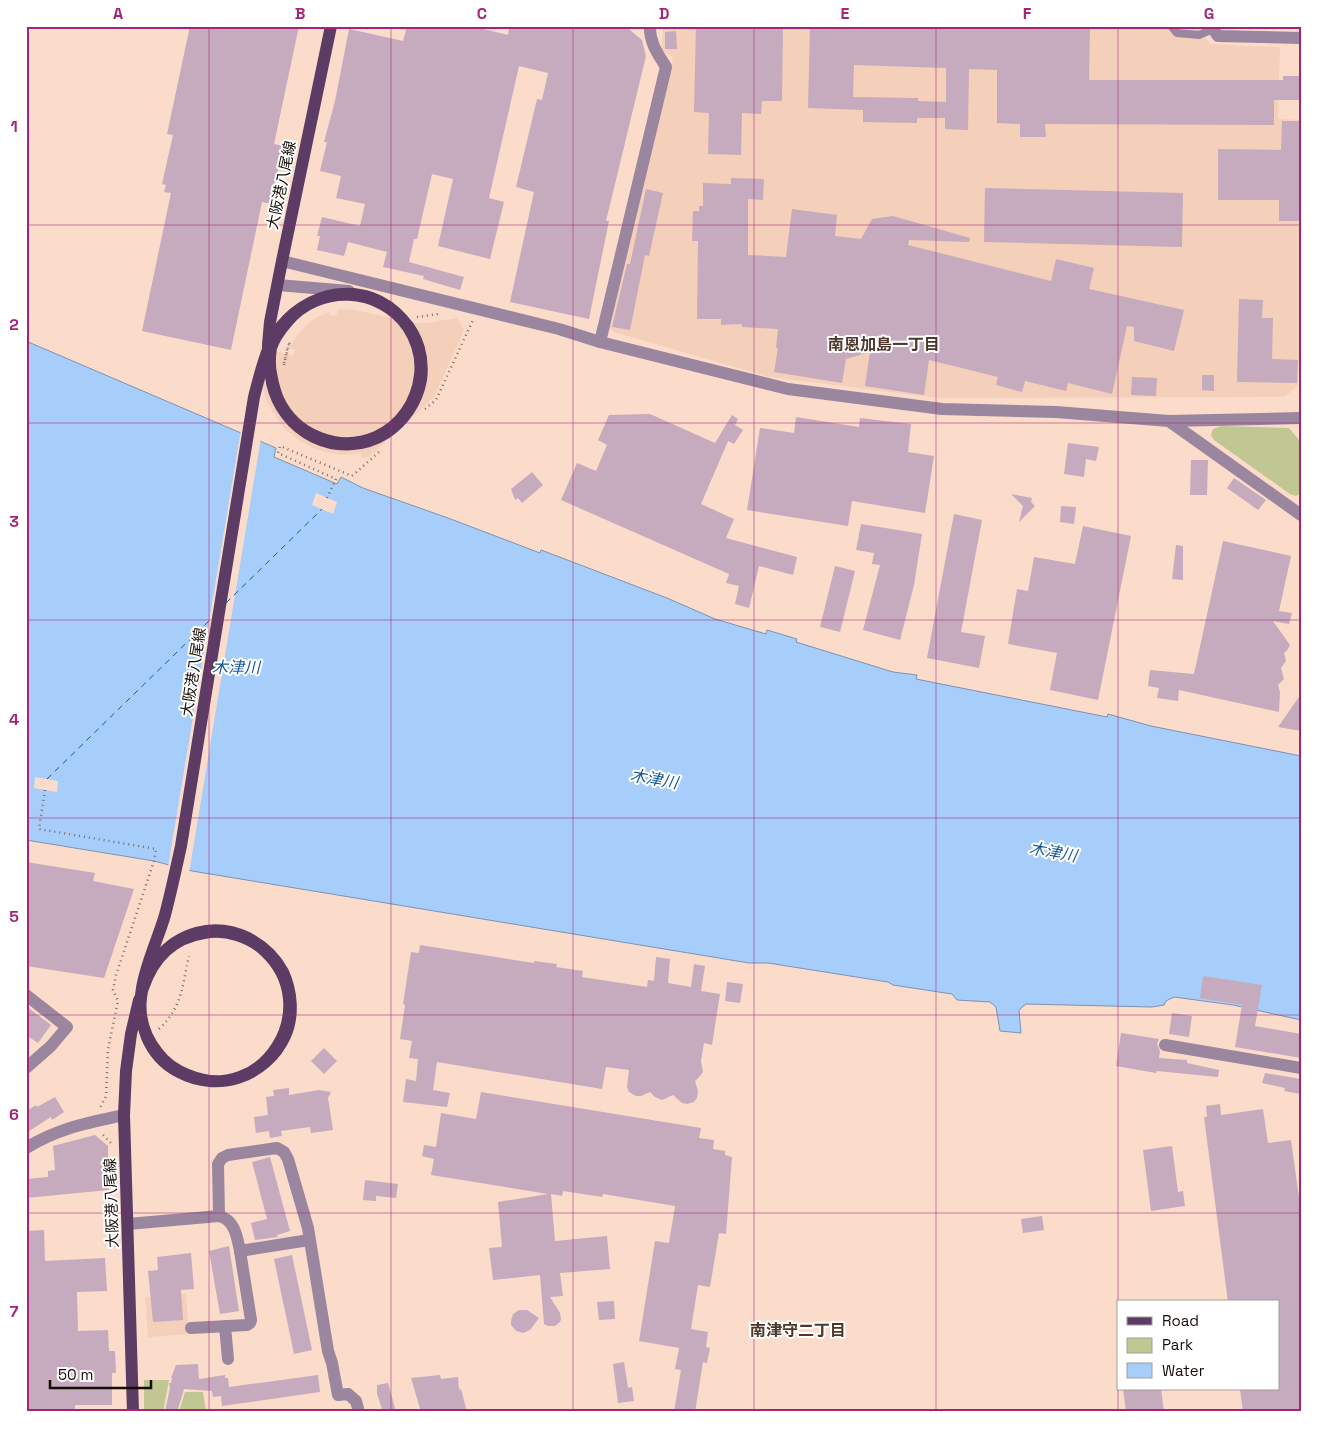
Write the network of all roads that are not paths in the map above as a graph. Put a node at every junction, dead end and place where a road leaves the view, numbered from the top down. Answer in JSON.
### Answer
{"nodes":[{"id":1,"x":331,"y":26,"type":"edge"},
{"id":2,"x":650,"y":26,"type":"edge"},
{"id":3,"x":1171,"y":26,"type":"edge"},
{"id":4,"x":1212,"y":28,"type":"edge"},
{"id":5,"x":1301,"y":38,"type":"edge"},
{"id":6,"x":282,"y":261,"type":"junction"},
{"id":7,"x":278,"y":285,"type":"junction"},
{"id":8,"x":429,"y":297,"type":"junction"},
{"id":9,"x":600,"y":342,"type":"junction"},
{"id":10,"x":1301,"y":418,"type":"edge"},
{"id":11,"x":1169,"y":421,"type":"junction"},
{"id":12,"x":1301,"y":515,"type":"edge"},
{"id":13,"x":26,"y":995,"type":"edge"},
{"id":14,"x":1165,"y":1045,"type":"dead end"},
{"id":15,"x":26,"y":1068,"type":"edge"},
{"id":16,"x":1301,"y":1068,"type":"edge"},
{"id":17,"x":124,"y":1115,"type":"junction"},
{"id":18,"x":26,"y":1148,"type":"edge"},
{"id":19,"x":219,"y":1216,"type":"junction"},
{"id":20,"x":128,"y":1224,"type":"junction"},
{"id":21,"x":310,"y":1240,"type":"junction"},
{"id":22,"x":240,"y":1251,"type":"junction"},
{"id":23,"x":225,"y":1326,"type":"junction"},
{"id":24,"x":191,"y":1328,"type":"dead end"},
{"id":25,"x":228,"y":1358,"type":"dead end"},
{"id":26,"x":133,"y":1412,"type":"edge"},
{"id":27,"x":359,"y":1412,"type":"edge"}],
"edges":[{"from":1,"to":6,"type":"main road","name":"大阪港八尾線"},
{"from":2,"to":9,"type":"street"},
{"from":3,"to":4,"type":"lane"},
{"from":4,"to":5,"type":"street"},
{"from":6,"to":7,"type":"main road","name":"大阪港八尾線"},
{"from":6,"to":8,"type":"street"},
{"from":7,"to":8,"type":"street"},
{"from":7,"to":17,"type":"main road","name":"大阪港八尾線","bridge":true},
{"from":8,"to":9,"type":"street"},
{"from":9,"to":11,"type":"street"},
{"from":10,"to":11,"type":"street"},
{"from":11,"to":12,"type":"street"},
{"from":13,"to":15,"type":"street"},
{"from":14,"to":16,"type":"street"},
{"from":17,"to":18,"type":"street"},
{"from":17,"to":20,"type":"main road","name":"大阪港八尾線"},
{"from":19,"to":20,"type":"street"},
{"from":19,"to":21,"type":"street"},
{"from":19,"to":22,"type":"street"},
{"from":20,"to":26,"type":"main road","name":"大阪港八尾線"},
{"from":21,"to":22,"type":"street"},
{"from":21,"to":27,"type":"street"},
{"from":22,"to":23,"type":"street"},
{"from":23,"to":24,"type":"street"},
{"from":23,"to":25,"type":"street"}]}
